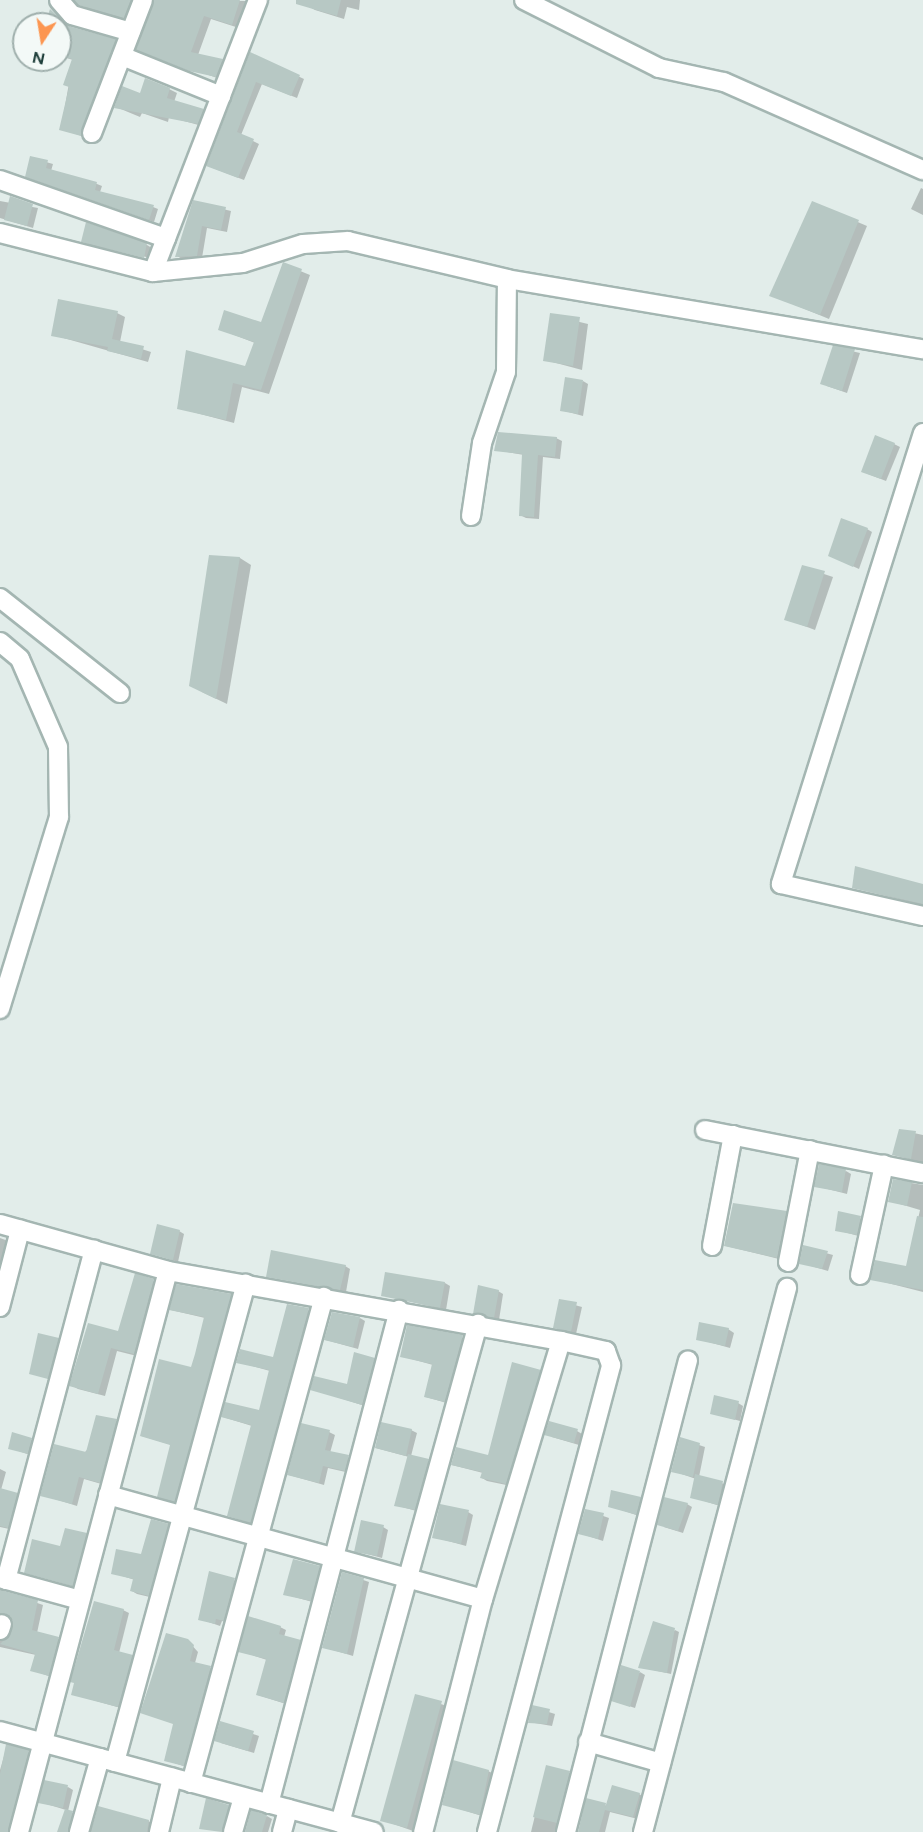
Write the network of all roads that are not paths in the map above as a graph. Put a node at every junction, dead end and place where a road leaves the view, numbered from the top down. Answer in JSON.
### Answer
{"nodes":[{"id":1,"x":60,"y":0,"type":"edge"},
{"id":2,"x":143,"y":0,"type":"edge"},
{"id":3,"x":258,"y":0,"type":"edge"},
{"id":4,"x":524,"y":0,"type":"edge"},
{"id":5,"x":131,"y":32,"type":"junction"},
{"id":6,"x":122,"y":56,"type":"junction"},
{"id":7,"x":221,"y":96,"type":"junction"},
{"id":8,"x":92,"y":133,"type":"dead end"},
{"id":9,"x":923,"y":170,"type":"edge"},
{"id":10,"x":0,"y":180,"type":"edge"},
{"id":11,"x":0,"y":233,"type":"edge"},
{"id":12,"x":166,"y":238,"type":"junction"},
{"id":13,"x":153,"y":272,"type":"junction"},
{"id":14,"x":507,"y":279,"type":"junction"},
{"id":15,"x":923,"y":349,"type":"edge"},
{"id":16,"x":923,"y":433,"type":"edge"},
{"id":17,"x":471,"y":516,"type":"dead end"},
{"id":18,"x":0,"y":598,"type":"edge"},
{"id":19,"x":0,"y":642,"type":"edge"},
{"id":20,"x":120,"y":693,"type":"dead end"},
{"id":21,"x":923,"y":916,"type":"edge"},
{"id":22,"x":0,"y":1009,"type":"edge"},
{"id":23,"x":705,"y":1130,"type":"dead end"},
{"id":24,"x":733,"y":1136,"type":"junction"},
{"id":25,"x":810,"y":1150,"type":"junction"},
{"id":26,"x":884,"y":1165,"type":"junction"},
{"id":27,"x":923,"y":1173,"type":"edge"},
{"id":28,"x":0,"y":1224,"type":"edge"},
{"id":29,"x":20,"y":1230,"type":"junction"},
{"id":30,"x":712,"y":1246,"type":"dead end"},
{"id":31,"x":94,"y":1250,"type":"junction"},
{"id":32,"x":788,"y":1262,"type":"dead end"},
{"id":33,"x":168,"y":1271,"type":"junction"},
{"id":34,"x":860,"y":1275,"type":"dead end"},
{"id":35,"x":246,"y":1284,"type":"junction"},
{"id":36,"x":787,"y":1288,"type":"dead end"},
{"id":37,"x":324,"y":1297,"type":"junction"},
{"id":38,"x":0,"y":1307,"type":"edge"},
{"id":39,"x":399,"y":1310,"type":"junction"},
{"id":40,"x":478,"y":1324,"type":"junction"},
{"id":41,"x":561,"y":1341,"type":"junction"},
{"id":42,"x":688,"y":1361,"type":"dead end"},
{"id":43,"x":108,"y":1496,"type":"junction"},
{"id":44,"x":183,"y":1516,"type":"junction"},
{"id":45,"x":258,"y":1537,"type":"junction"},
{"id":46,"x":334,"y":1558,"type":"junction"},
{"id":47,"x":407,"y":1578,"type":"junction"},
{"id":48,"x":3,"y":1579,"type":"edge"},
{"id":49,"x":483,"y":1599,"type":"junction"},
{"id":50,"x":80,"y":1600,"type":"junction"},
{"id":51,"x":0,"y":1731,"type":"edge"},
{"id":52,"x":588,"y":1742,"type":"junction"},
{"id":53,"x":43,"y":1743,"type":"junction"},
{"id":54,"x":108,"y":1760,"type":"junction"},
{"id":55,"x":661,"y":1763,"type":"junction"},
{"id":56,"x":172,"y":1778,"type":"junction"},
{"id":57,"x":191,"y":1783,"type":"junction"},
{"id":58,"x":243,"y":1797,"type":"junction"},
{"id":59,"x":269,"y":1804,"type":"junction"},
{"id":60,"x":288,"y":1809,"type":"junction"},
{"id":61,"x":340,"y":1823,"type":"junction"},
{"id":62,"x":19,"y":1832,"type":"edge"},
{"id":63,"x":79,"y":1832,"type":"edge"},
{"id":64,"x":159,"y":1832,"type":"edge"},
{"id":65,"x":233,"y":1832,"type":"edge"},
{"id":66,"x":282,"y":1832,"type":"edge"},
{"id":67,"x":374,"y":1832,"type":"edge"},
{"id":68,"x":423,"y":1832,"type":"edge"},
{"id":69,"x":487,"y":1832,"type":"edge"},
{"id":70,"x":566,"y":1832,"type":"edge"},
{"id":71,"x":643,"y":1832,"type":"edge"}],
"edges":[{"from":1,"to":5,"type":"street"},
{"from":2,"to":5,"type":"street"},
{"from":3,"to":7,"type":"street"},
{"from":4,"to":9,"type":"street"},
{"from":5,"to":6,"type":"street"},
{"from":6,"to":7,"type":"street"},
{"from":6,"to":8,"type":"street"},
{"from":7,"to":12,"type":"street"},
{"from":10,"to":12,"type":"street"},
{"from":11,"to":13,"type":"street"},
{"from":12,"to":13,"type":"street"},
{"from":13,"to":14,"type":"street"},
{"from":14,"to":15,"type":"street"},
{"from":14,"to":17,"type":"street"},
{"from":16,"to":21,"type":"street"},
{"from":18,"to":20,"type":"street"},
{"from":19,"to":22,"type":"street"},
{"from":23,"to":24,"type":"street"},
{"from":24,"to":25,"type":"street"},
{"from":24,"to":30,"type":"street"},
{"from":25,"to":26,"type":"street"},
{"from":25,"to":32,"type":"street"},
{"from":26,"to":27,"type":"street"},
{"from":26,"to":34,"type":"street"},
{"from":28,"to":29,"type":"street"},
{"from":29,"to":31,"type":"street"},
{"from":29,"to":38,"type":"street"},
{"from":31,"to":33,"type":"street"},
{"from":31,"to":48,"type":"street"},
{"from":33,"to":35,"type":"street"},
{"from":33,"to":43,"type":"street"},
{"from":35,"to":37,"type":"street"},
{"from":35,"to":44,"type":"street"},
{"from":36,"to":55,"type":"street"},
{"from":37,"to":39,"type":"street"},
{"from":37,"to":45,"type":"street"},
{"from":39,"to":40,"type":"street"},
{"from":39,"to":46,"type":"street"},
{"from":40,"to":41,"type":"street"},
{"from":40,"to":47,"type":"street"},
{"from":41,"to":49,"type":"street"},
{"from":41,"to":69,"type":"street"},
{"from":42,"to":52,"type":"street"},
{"from":43,"to":44,"type":"street"},
{"from":43,"to":50,"type":"street"},
{"from":44,"to":45,"type":"street"},
{"from":44,"to":54,"type":"street"},
{"from":45,"to":46,"type":"street"},
{"from":45,"to":57,"type":"street"},
{"from":46,"to":47,"type":"street"},
{"from":46,"to":59,"type":"street"},
{"from":47,"to":49,"type":"street"},
{"from":47,"to":61,"type":"street"},
{"from":48,"to":50,"type":"street"},
{"from":49,"to":68,"type":"street"},
{"from":50,"to":53,"type":"street"},
{"from":51,"to":53,"type":"street"},
{"from":52,"to":55,"type":"street"},
{"from":52,"to":70,"type":"street"},
{"from":53,"to":54,"type":"street"},
{"from":53,"to":62,"type":"street"},
{"from":54,"to":56,"type":"street"},
{"from":54,"to":63,"type":"street"},
{"from":55,"to":71,"type":"street"},
{"from":56,"to":57,"type":"street"},
{"from":56,"to":64,"type":"street"},
{"from":57,"to":58,"type":"street"},
{"from":58,"to":59,"type":"street"},
{"from":58,"to":65,"type":"street"},
{"from":59,"to":60,"type":"street"},
{"from":60,"to":61,"type":"street"},
{"from":60,"to":66,"type":"street"},
{"from":61,"to":67,"type":"street"}]}
